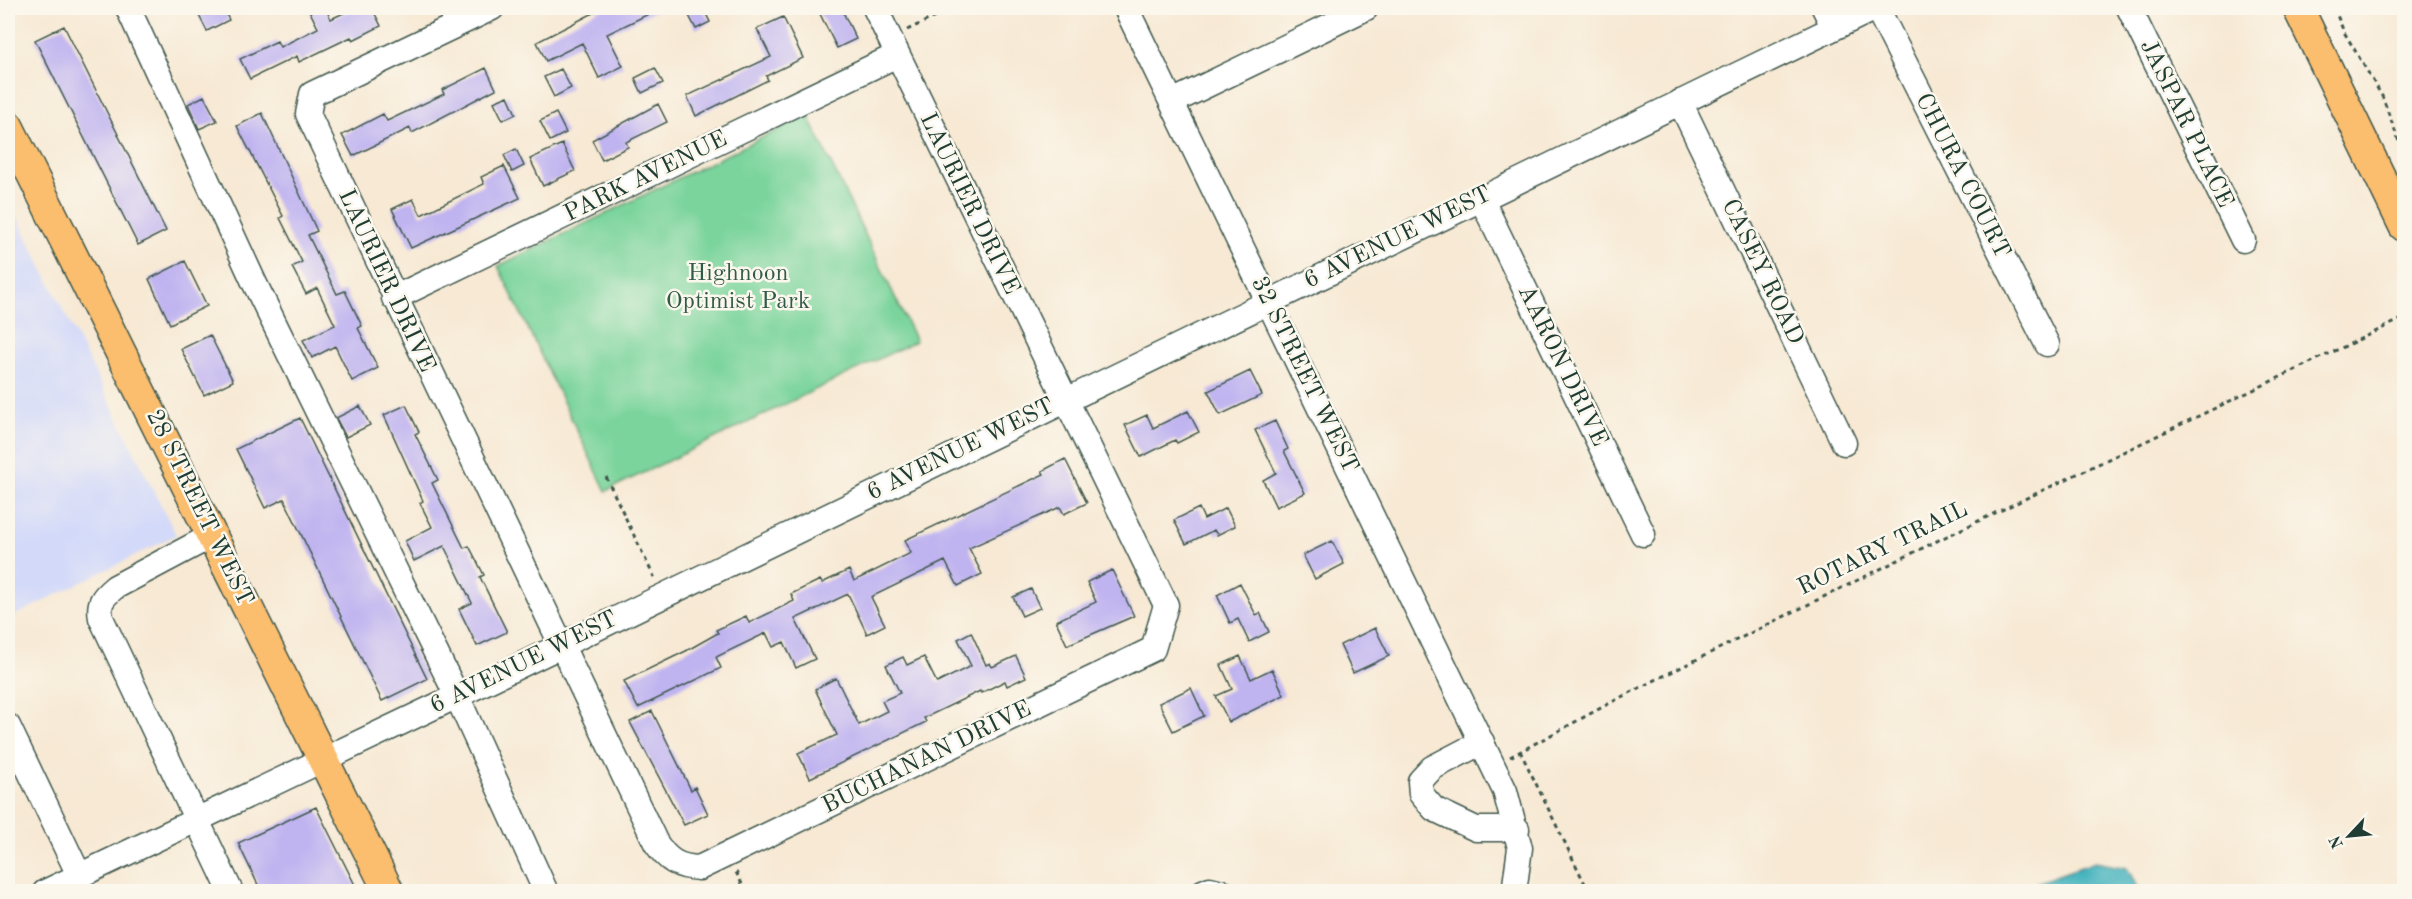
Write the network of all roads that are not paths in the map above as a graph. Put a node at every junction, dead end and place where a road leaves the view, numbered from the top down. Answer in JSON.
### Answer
{"nodes":[{"id":1,"x":128,"y":8,"type":"edge"},
{"id":2,"x":492,"y":8,"type":"edge"},
{"id":3,"x":874,"y":8,"type":"edge"},
{"id":4,"x":1126,"y":8,"type":"edge"},
{"id":5,"x":1366,"y":8,"type":"edge"},
{"id":6,"x":1876,"y":8,"type":"edge"},
{"id":7,"x":2129,"y":8,"type":"edge"},
{"id":8,"x":2298,"y":8,"type":"edge"},
{"id":9,"x":1829,"y":18,"type":"edge"},
{"id":10,"x":894,"y":47,"type":"junction"},
{"id":11,"x":1172,"y":102,"type":"junction"},
{"id":12,"x":1680,"y":102,"type":"junction"},
{"id":13,"x":8,"y":126,"type":"edge"},
{"id":14,"x":1481,"y":198,"type":"junction"},
{"id":15,"x":2404,"y":226,"type":"edge"},
{"id":16,"x":2243,"y":240,"type":"dead end"},
{"id":17,"x":394,"y":298,"type":"junction"},
{"id":18,"x":1268,"y":300,"type":"junction"},
{"id":19,"x":2047,"y":344,"type":"dead end"},
{"id":20,"x":1064,"y":400,"type":"junction"},
{"id":21,"x":1844,"y":443,"type":"dead end"},
{"id":22,"x":1643,"y":534,"type":"dead end"},
{"id":23,"x":213,"y":535,"type":"junction"},
{"id":24,"x":560,"y":645,"type":"junction"},
{"id":25,"x":457,"y":696,"type":"junction"},
{"id":26,"x":8,"y":726,"type":"edge"},
{"id":27,"x":1482,"y":742,"type":"junction"},
{"id":28,"x":323,"y":760,"type":"junction"},
{"id":29,"x":196,"y":819,"type":"junction"},
{"id":30,"x":1517,"y":829,"type":"junction"},
{"id":31,"x":79,"y":875,"type":"junction"},
{"id":32,"x":45,"y":891,"type":"edge"},
{"id":33,"x":231,"y":891,"type":"edge"},
{"id":34,"x":389,"y":891,"type":"edge"},
{"id":35,"x":546,"y":891,"type":"edge"},
{"id":36,"x":1203,"y":891,"type":"edge"},
{"id":37,"x":1222,"y":891,"type":"edge"},
{"id":38,"x":1514,"y":891,"type":"edge"}],
"edges":[{"from":1,"to":25,"type":"street"},
{"from":2,"to":17,"type":"street","name":"LAURIER DRIVE"},
{"from":3,"to":10,"type":"street","name":"LAURIER DRIVE"},
{"from":4,"to":11,"type":"street","name":"32 STREET WEST"},
{"from":5,"to":11,"type":"street"},
{"from":6,"to":9,"type":"street","name":"6 AVENUE WEST"},
{"from":6,"to":19,"type":"street","name":"CHURA COURT"},
{"from":7,"to":16,"type":"street","name":"JASPAR PLACE"},
{"from":8,"to":15,"type":"main road"},
{"from":9,"to":12,"type":"street","name":"6 AVENUE WEST"},
{"from":10,"to":17,"type":"street","name":"PARK AVENUE"},
{"from":10,"to":20,"type":"street","name":"LAURIER DRIVE"},
{"from":11,"to":18,"type":"street","name":"32 STREET WEST"},
{"from":12,"to":14,"type":"street","name":"6 AVENUE WEST"},
{"from":12,"to":21,"type":"street","name":"CASEY ROAD"},
{"from":13,"to":23,"type":"main road","name":"28 STREET WEST"},
{"from":14,"to":18,"type":"street","name":"6 AVENUE WEST"},
{"from":14,"to":22,"type":"street","name":"AARON DRIVE"},
{"from":17,"to":24,"type":"street","name":"LAURIER DRIVE"},
{"from":18,"to":20,"type":"street","name":"6 AVENUE WEST"},
{"from":18,"to":27,"type":"street","name":"32 STREET WEST"},
{"from":20,"to":24,"type":"street","name":"6 AVENUE WEST"},
{"from":20,"to":24,"type":"street","name":"BUCHANAN DRIVE"},
{"from":23,"to":28,"type":"main road","name":"28 STREET WEST"},
{"from":23,"to":29,"type":"street"},
{"from":24,"to":25,"type":"street","name":"6 AVENUE WEST"},
{"from":25,"to":28,"type":"street","name":"6 AVENUE WEST"},
{"from":25,"to":35,"type":"street"},
{"from":26,"to":31,"type":"street"},
{"from":27,"to":30,"type":"street","name":"32 STREET WEST"},
{"from":27,"to":30,"type":"street"},
{"from":28,"to":29,"type":"street","name":"6 AVENUE WEST"},
{"from":28,"to":34,"type":"main road","name":"28 STREET WEST"},
{"from":29,"to":31,"type":"street","name":"6 AVENUE WEST"},
{"from":29,"to":33,"type":"street"},
{"from":30,"to":38,"type":"street","name":"32 STREET WEST"},
{"from":31,"to":32,"type":"street","name":"6 AVENUE WEST"},
{"from":36,"to":37,"type":"street"}]}
